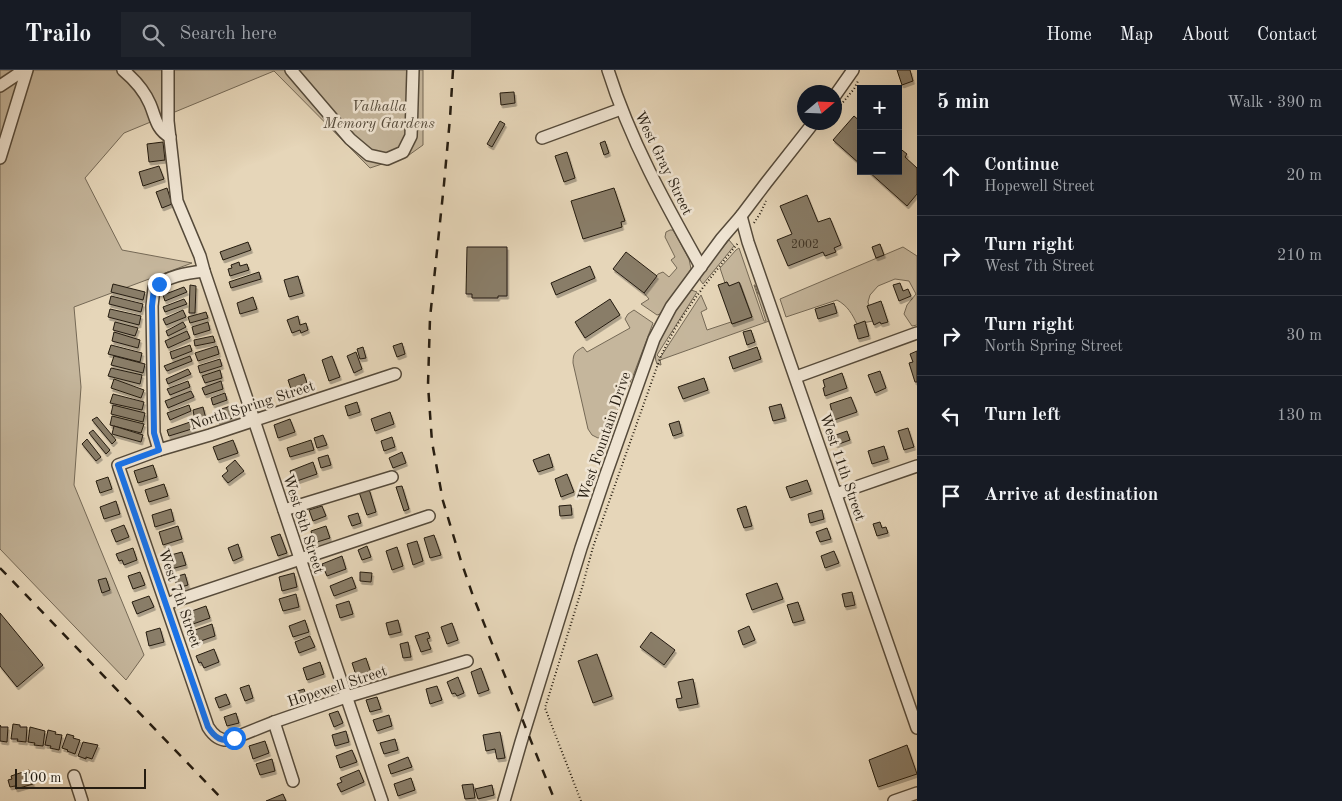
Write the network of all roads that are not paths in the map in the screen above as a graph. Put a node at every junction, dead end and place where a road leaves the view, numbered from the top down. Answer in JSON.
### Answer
{"nodes":[{"id":1,"x":25,"y":70,"type":"edge"},
{"id":2,"x":123,"y":70,"type":"edge"},
{"id":3,"x":168,"y":70,"type":"edge"},
{"id":4,"x":291,"y":70,"type":"edge"},
{"id":5,"x":413,"y":70,"type":"edge"},
{"id":6,"x":608,"y":70,"type":"edge"},
{"id":7,"x":853,"y":70,"type":"edge"},
{"id":8,"x":0,"y":86,"type":"edge"},
{"id":9,"x":842,"y":86,"type":"edge"},
{"id":10,"x":621,"y":109,"type":"junction"},
{"id":11,"x":808,"y":130,"type":"edge"},
{"id":12,"x":170,"y":137,"type":"junction"},
{"id":13,"x":542,"y":138,"type":"dead end"},
{"id":14,"x":0,"y":158,"type":"edge"},
{"id":15,"x":741,"y":216,"type":"junction"},
{"id":16,"x":700,"y":267,"type":"junction"},
{"id":17,"x":204,"y":271,"type":"junction"},
{"id":18,"x":917,"y":333,"type":"edge"},
{"id":19,"x":395,"y":374,"type":"dead end"},
{"id":20,"x":796,"y":377,"type":"junction"},
{"id":21,"x":254,"y":420,"type":"junction"},
{"id":22,"x":159,"y":450,"type":"junction"},
{"id":23,"x":118,"y":465,"type":"joint"},
{"id":24,"x":917,"y":466,"type":"edge"},
{"id":25,"x":392,"y":476,"type":"dead end"},
{"id":26,"x":836,"y":494,"type":"junction"},
{"id":27,"x":284,"y":510,"type":"junction"},
{"id":28,"x":429,"y":516,"type":"dead end"},
{"id":29,"x":300,"y":560,"type":"junction"},
{"id":30,"x":166,"y":604,"type":"junction"},
{"id":31,"x":468,"y":661,"type":"dead end"},
{"id":32,"x":346,"y":697,"type":"junction"},
{"id":33,"x":915,"y":716,"type":"edge"},
{"id":34,"x":274,"y":722,"type":"junction"},
{"id":35,"x":917,"y":728,"type":"edge"},
{"id":36,"x":218,"y":738,"type":"joint"},
{"id":37,"x":74,"y":776,"type":"dead end"},
{"id":38,"x":293,"y":781,"type":"dead end"},
{"id":39,"x":917,"y":792,"type":"edge"},
{"id":40,"x":82,"y":801,"type":"edge"},
{"id":41,"x":382,"y":801,"type":"edge"},
{"id":42,"x":504,"y":801,"type":"edge"},
{"id":43,"x":894,"y":801,"type":"edge"}],
"edges":[{"from":1,"to":8,"type":"street"},
{"from":1,"to":14,"type":"street"},
{"from":2,"to":12,"type":"street"},
{"from":3,"to":12,"type":"street","name":"West 8th Street"},
{"from":4,"to":5,"type":"street"},
{"from":6,"to":10,"type":"street","name":"West Gray Street"},
{"from":7,"to":9,"type":"street"},
{"from":10,"to":13,"type":"street"},
{"from":10,"to":16,"type":"street","name":"West Gray Street"},
{"from":11,"to":15,"type":"street","name":"West Fountain Drive"},
{"from":12,"to":17,"type":"street","name":"West 8th Street"},
{"from":15,"to":16,"type":"street","name":"West Fountain Drive"},
{"from":15,"to":20,"type":"street","name":"West 11th Street"},
{"from":16,"to":42,"type":"street","name":"West Fountain Drive"},
{"from":17,"to":21,"type":"street","name":"West 8th Street"},
{"from":17,"to":22,"type":"street"},
{"from":18,"to":20,"type":"street"},
{"from":19,"to":21,"type":"street","name":"North Spring Street"},
{"from":20,"to":26,"type":"street","name":"West 11th Street"},
{"from":21,"to":22,"type":"street","name":"North Spring Street"},
{"from":21,"to":27,"type":"street","name":"West 8th Street"},
{"from":22,"to":23,"type":"street","name":"North Spring Street"},
{"from":23,"to":30,"type":"street","name":"West 7th Street"},
{"from":24,"to":26,"type":"street"},
{"from":25,"to":27,"type":"street"},
{"from":26,"to":33,"type":"street","name":"West 11th Street"},
{"from":27,"to":29,"type":"street","name":"West 8th Street"},
{"from":28,"to":29,"type":"street"},
{"from":29,"to":30,"type":"street"},
{"from":29,"to":32,"type":"street","name":"West 8th Street"},
{"from":30,"to":36,"type":"street","name":"West 7th Street"},
{"from":31,"to":32,"type":"street","name":"Hopewell Street"},
{"from":32,"to":34,"type":"street","name":"Hopewell Street"},
{"from":32,"to":41,"type":"street","name":"West 8th Street"},
{"from":33,"to":35,"type":"street","name":"West 11th Street"},
{"from":34,"to":36,"type":"street","name":"Hopewell Street"},
{"from":34,"to":38,"type":"street"},
{"from":37,"to":40,"type":"street"},
{"from":39,"to":43,"type":"street"}]}
